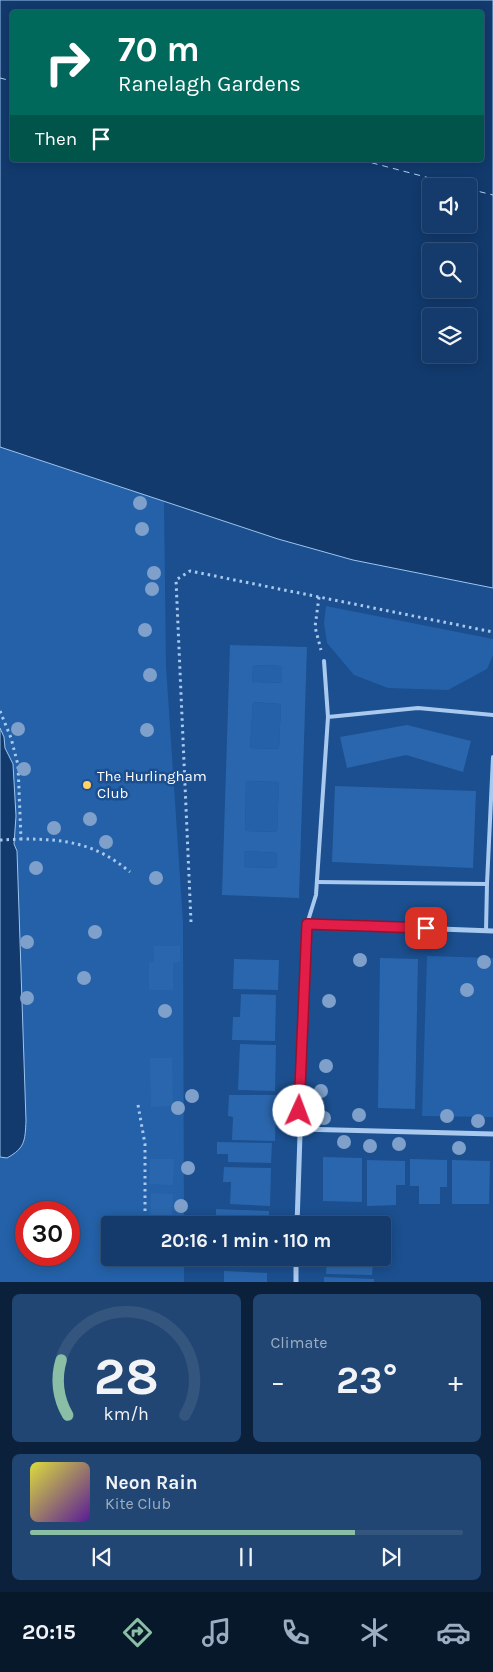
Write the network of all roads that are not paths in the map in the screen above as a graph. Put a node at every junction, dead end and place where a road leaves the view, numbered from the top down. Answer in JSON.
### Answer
{"nodes":[{"id":1,"x":324,"y":661,"type":"road end"},
{"id":2,"x":493,"y":715,"type":"edge"},
{"id":3,"x":328,"y":717,"type":"junction"},
{"id":4,"x":493,"y":757,"type":"edge"},
{"id":5,"x":317,"y":882,"type":"junction"},
{"id":6,"x":488,"y":884,"type":"junction"},
{"id":7,"x":307,"y":924,"type":"junction"},
{"id":8,"x":486,"y":930,"type":"junction"},
{"id":9,"x":493,"y":931,"type":"edge"},
{"id":10,"x":299,"y":1129,"type":"junction"},
{"id":11,"x":493,"y":1134,"type":"edge"},
{"id":12,"x":297,"y":1216,"type":"edge"},
{"id":13,"x":296,"y":1266,"type":"edge"},
{"id":14,"x":296,"y":1282,"type":"edge"}],
"edges":[{"from":1,"to":3,"type":"lane"},
{"from":2,"to":3,"type":"lane"},
{"from":3,"to":5,"type":"lane"},
{"from":4,"to":6,"type":"lane"},
{"from":5,"to":6,"type":"lane"},
{"from":5,"to":7,"type":"lane"},
{"from":6,"to":8,"type":"lane"},
{"from":7,"to":8,"type":"street"},
{"from":7,"to":10,"type":"street"},
{"from":8,"to":9,"type":"street"},
{"from":10,"to":11,"type":"street"},
{"from":10,"to":12,"type":"street"},
{"from":13,"to":14,"type":"street"}]}
